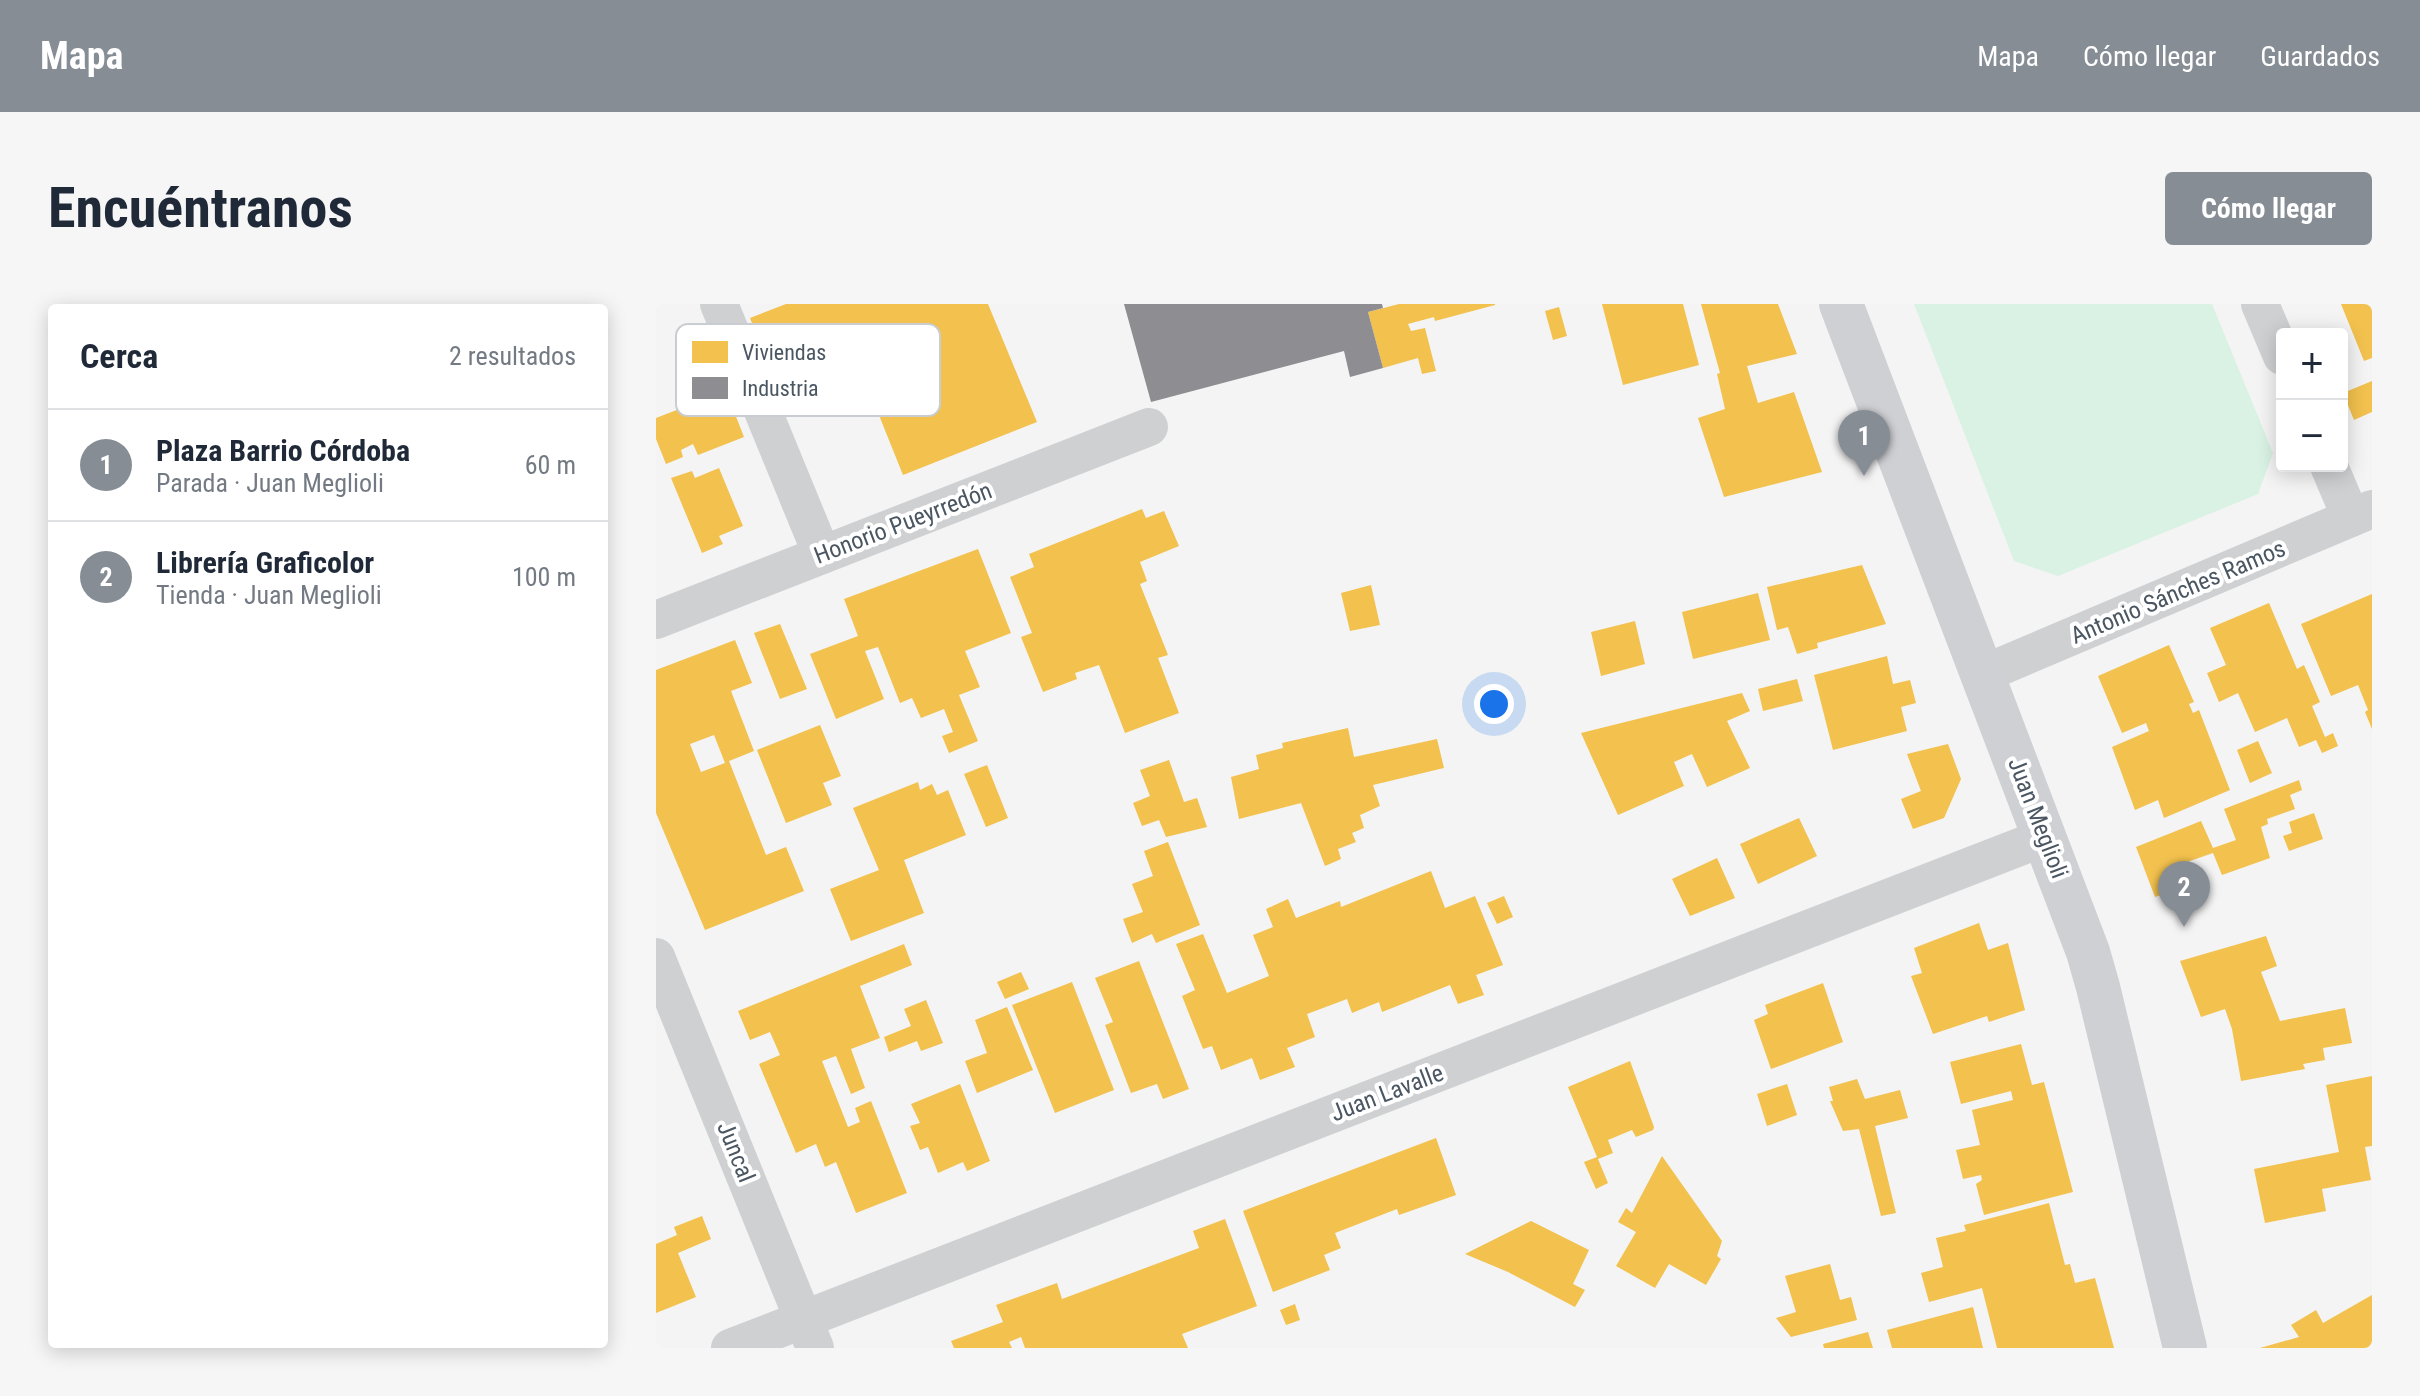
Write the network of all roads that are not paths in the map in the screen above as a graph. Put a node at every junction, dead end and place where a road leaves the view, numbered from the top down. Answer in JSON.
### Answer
{"nodes":[{"id":1,"x":719,"y":304,"type":"edge"},
{"id":2,"x":1841,"y":304,"type":"edge"},
{"id":3,"x":2260,"y":304,"type":"edge"},
{"id":4,"x":727,"y":324,"type":"edge"},
{"id":5,"x":2276,"y":342,"type":"edge"},
{"id":6,"x":765,"y":416,"type":"edge"},
{"id":7,"x":1149,"y":427,"type":"dead end"},
{"id":8,"x":2333,"y":472,"type":"edge"},
{"id":9,"x":2362,"y":513,"type":"edge"},
{"id":10,"x":822,"y":555,"type":"junction"},
{"id":11,"x":656,"y":620,"type":"edge"},
{"id":12,"x":1983,"y":674,"type":"junction"},
{"id":13,"x":2045,"y":837,"type":"junction"},
{"id":14,"x":656,"y":957,"type":"edge"},
{"id":15,"x":809,"y":1334,"type":"edge"},
{"id":16,"x":730,"y":1348,"type":"edge"},
{"id":17,"x":2185,"y":1348,"type":"edge"}],
"edges":[{"from":1,"to":4,"type":"street"},
{"from":2,"to":12,"type":"main road","name":"Juan Meglioli"},
{"from":3,"to":5,"type":"street"},
{"from":6,"to":10,"type":"street"},
{"from":7,"to":10,"type":"street","name":"Honorio Pueyrredón"},
{"from":8,"to":9,"type":"street"},
{"from":9,"to":12,"type":"street","name":"Antonio Sánches Ramos"},
{"from":10,"to":11,"type":"street","name":"Honorio Pueyrredón"},
{"from":12,"to":13,"type":"main road","name":"Juan Meglioli"},
{"from":13,"to":15,"type":"street","name":"Juan Lavalle"},
{"from":13,"to":17,"type":"main road","name":"Juan Meglioli"},
{"from":14,"to":15,"type":"street","name":"Juncal"},
{"from":15,"to":16,"type":"street","name":"Juan Lavalle"}]}
